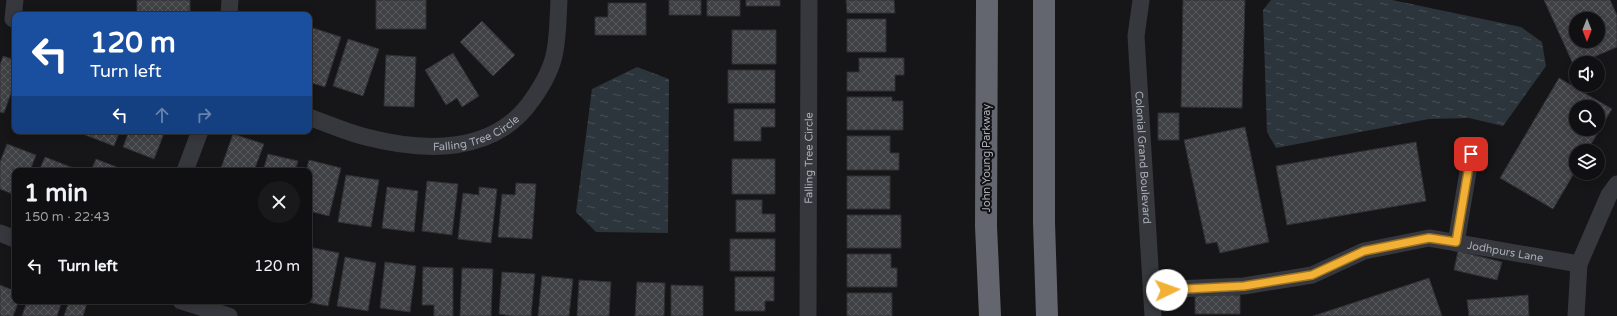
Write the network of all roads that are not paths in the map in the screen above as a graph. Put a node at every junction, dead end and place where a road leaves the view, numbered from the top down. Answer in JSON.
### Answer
{"nodes":[{"id":1,"x":15,"y":0,"type":"edge"},
{"id":2,"x":230,"y":0,"type":"edge"},
{"id":3,"x":559,"y":0,"type":"edge"},
{"id":4,"x":809,"y":0,"type":"edge"},
{"id":5,"x":987,"y":0,"type":"edge"},
{"id":6,"x":1044,"y":0,"type":"edge"},
{"id":7,"x":1141,"y":0,"type":"edge"},
{"id":8,"x":229,"y":12,"type":"edge"},
{"id":9,"x":9,"y":19,"type":"edge"},
{"id":10,"x":312,"y":118,"type":"edge"},
{"id":11,"x":199,"y":134,"type":"edge"},
{"id":12,"x":1471,"y":154,"type":"dead end"},
{"id":13,"x":186,"y":168,"type":"edge"},
{"id":14,"x":1617,"y":184,"type":"edge"},
{"id":15,"x":0,"y":233,"type":"edge"},
{"id":16,"x":12,"y":238,"type":"edge"},
{"id":17,"x":1456,"y":242,"type":"junction"},
{"id":18,"x":1579,"y":264,"type":"junction"},
{"id":19,"x":1151,"y":290,"type":"junction"},
{"id":20,"x":191,"y":304,"type":"edge"},
{"id":21,"x":229,"y":316,"type":"edge"},
{"id":22,"x":808,"y":316,"type":"edge"},
{"id":23,"x":990,"y":316,"type":"edge"},
{"id":24,"x":1047,"y":316,"type":"edge"},
{"id":25,"x":1153,"y":316,"type":"edge"},
{"id":26,"x":1576,"y":316,"type":"edge"}],
"edges":[{"from":1,"to":9,"type":"street"},
{"from":2,"to":8,"type":"street"},
{"from":3,"to":10,"type":"street","name":"Falling Tree Circle"},
{"from":4,"to":22,"type":"street","name":"Falling Tree Circle"},
{"from":5,"to":23,"type":"highway","name":"John Young Parkway"},
{"from":6,"to":24,"type":"highway"},
{"from":7,"to":19,"type":"street","name":"Colonial Grand Boulevard"},
{"from":11,"to":13,"type":"street"},
{"from":12,"to":17,"type":"street"},
{"from":14,"to":18,"type":"street"},
{"from":15,"to":16,"type":"street"},
{"from":17,"to":18,"type":"street","name":"Jodhpurs Lane"},
{"from":17,"to":19,"type":"street","name":"Jodhpurs Lane"},
{"from":18,"to":26,"type":"street"},
{"from":19,"to":25,"type":"street","name":"Colonial Grand Boulevard"},
{"from":20,"to":21,"type":"street"}]}
